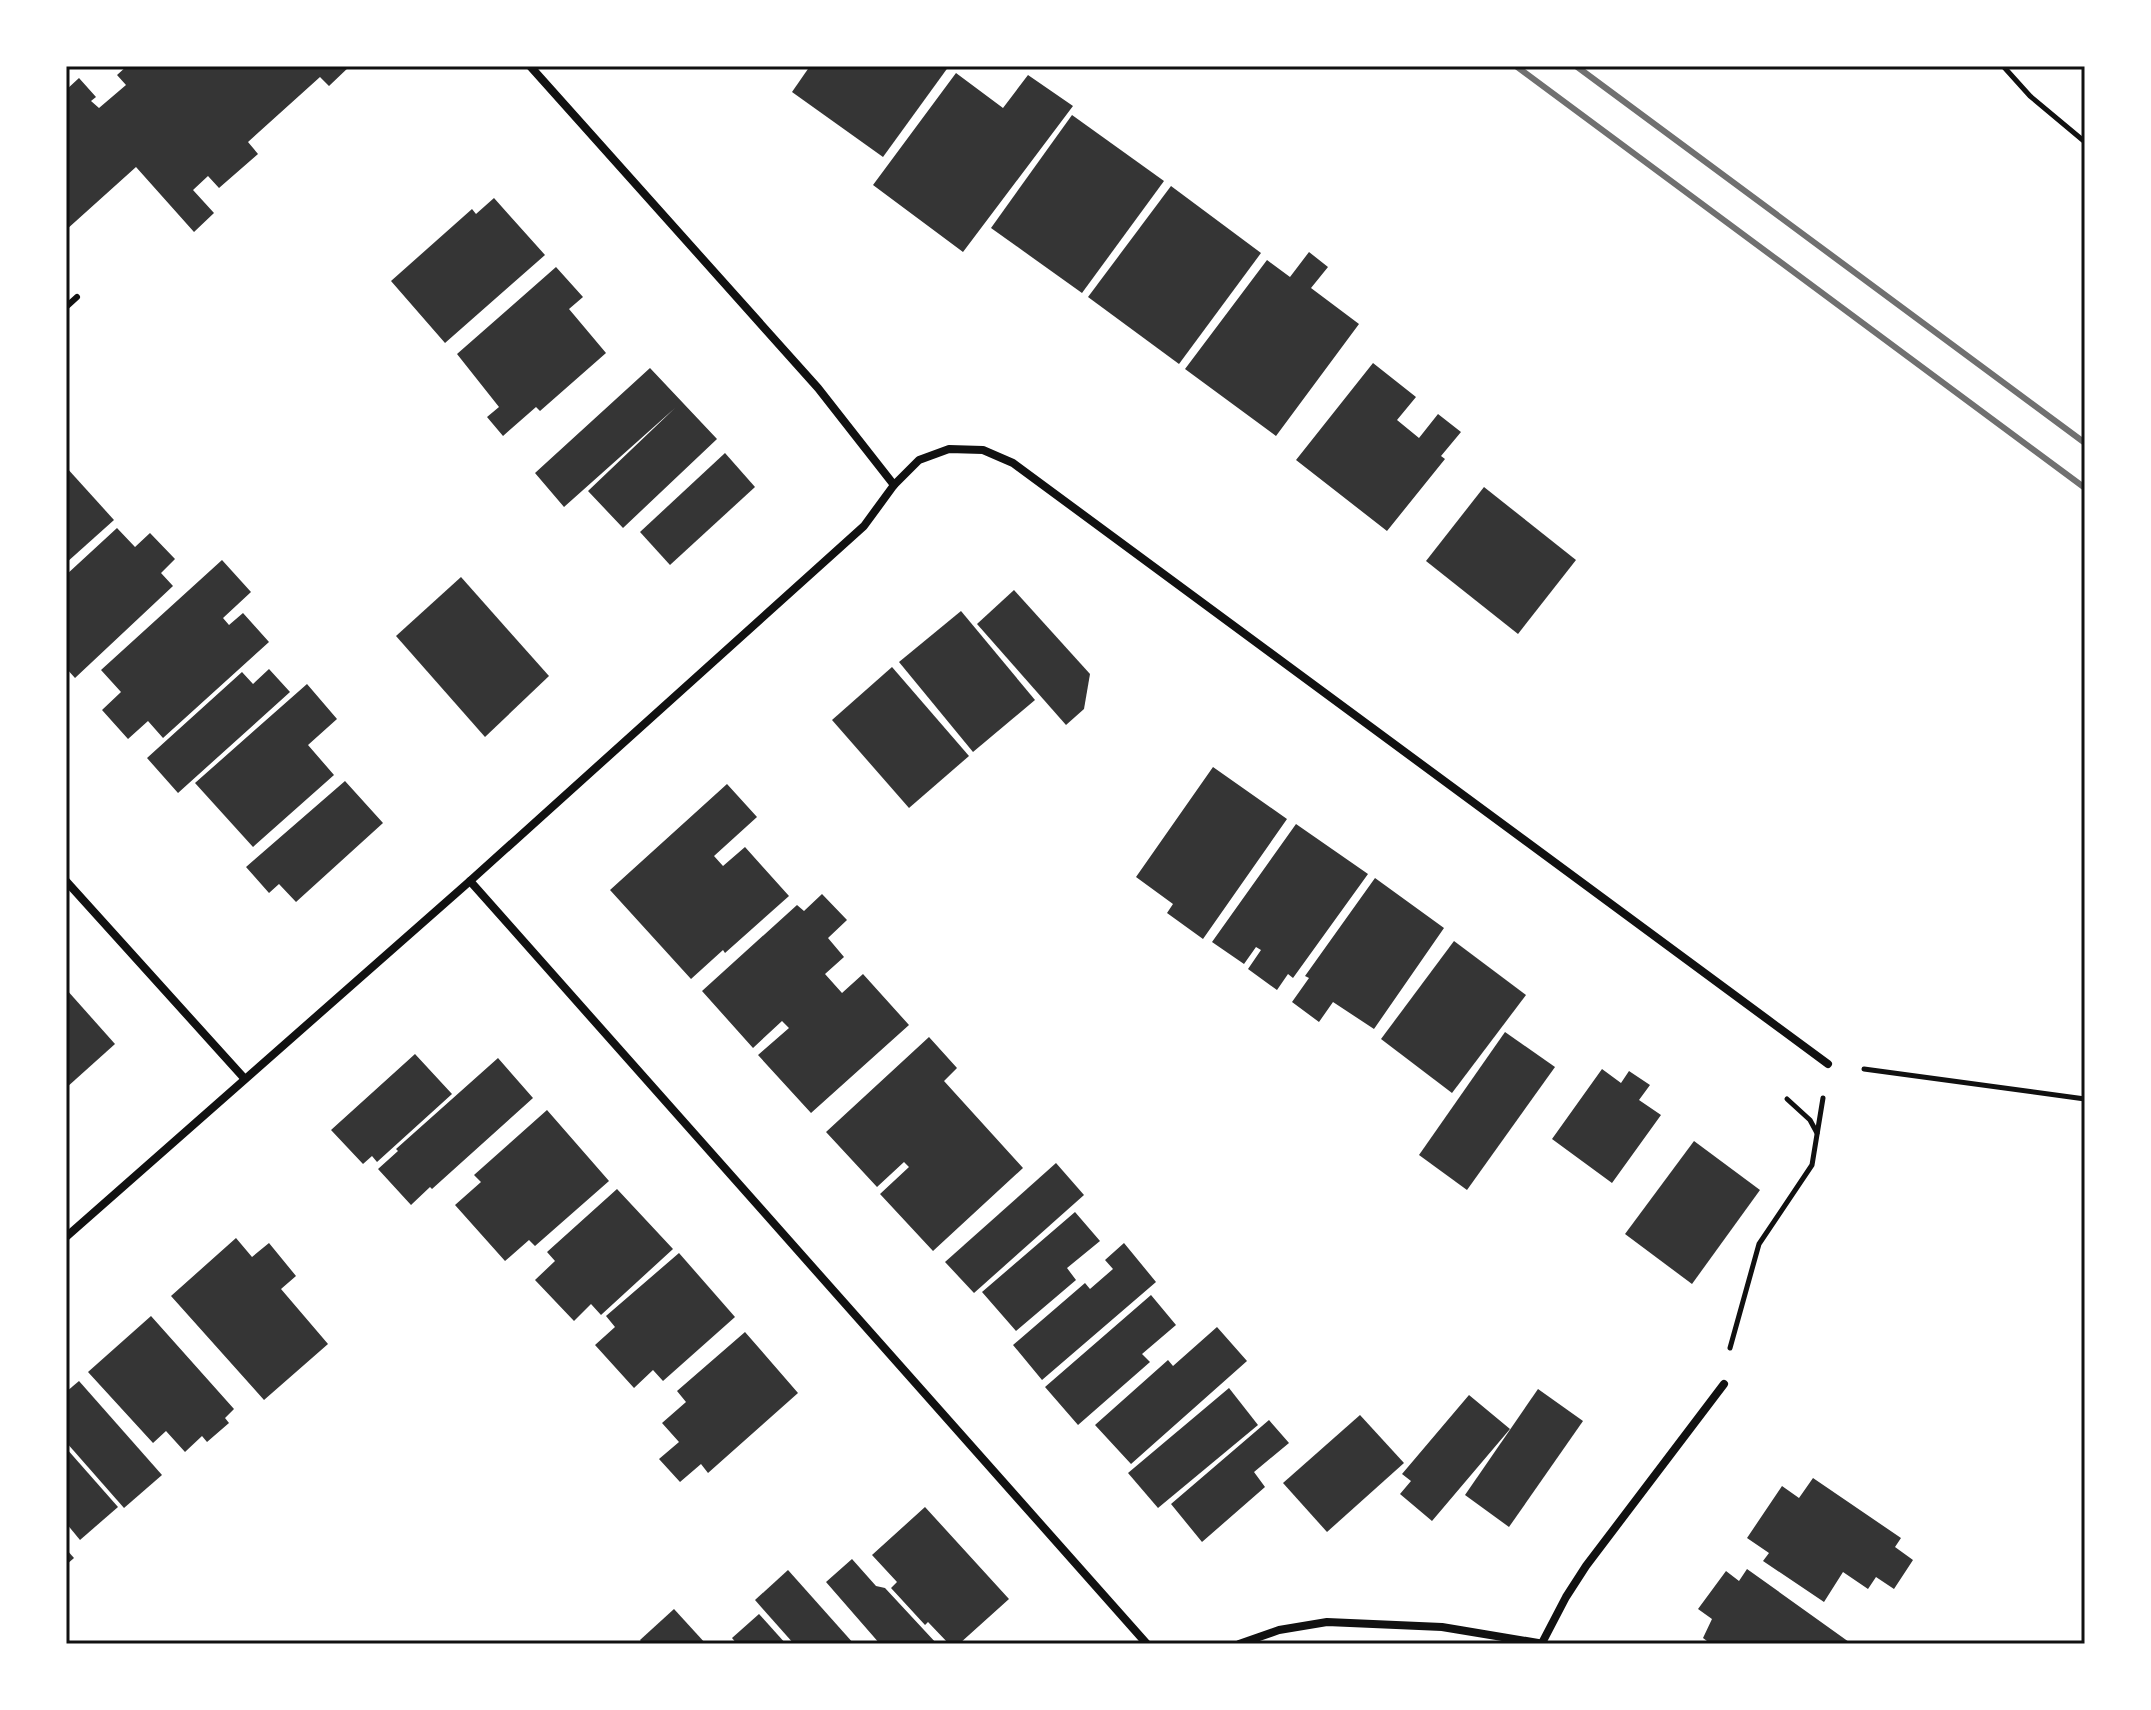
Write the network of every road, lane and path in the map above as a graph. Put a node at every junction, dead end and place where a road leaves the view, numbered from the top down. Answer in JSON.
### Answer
{"nodes":[{"id":1,"x":530,"y":66,"type":"edge"},
{"id":2,"x":2003,"y":66,"type":"edge"},
{"id":3,"x":2085,"y":142,"type":"edge"},
{"id":4,"x":77,"y":297,"type":"dead end"},
{"id":5,"x":66,"y":307,"type":"edge"},
{"id":6,"x":894,"y":485,"type":"junction"},
{"id":7,"x":66,"y":881,"type":"edge"},
{"id":8,"x":470,"y":881,"type":"junction"},
{"id":9,"x":1828,"y":1064,"type":"junction"},
{"id":10,"x":244,"y":1078,"type":"junction"},
{"id":11,"x":1787,"y":1099,"type":"dead end"},
{"id":12,"x":2085,"y":1099,"type":"edge"},
{"id":13,"x":1817,"y":1133,"type":"junction"},
{"id":14,"x":66,"y":1237,"type":"edge"},
{"id":15,"x":1724,"y":1384,"type":"joint"},
{"id":16,"x":1147,"y":1644,"type":"edge"},
{"id":17,"x":1239,"y":1644,"type":"edge"},
{"id":18,"x":1543,"y":1644,"type":"edge"}],
"edges":[{"from":1,"to":6,"type":"street"},
{"from":2,"to":3,"type":"path"},
{"from":4,"to":5,"type":"lane"},
{"from":6,"to":8,"type":"street"},
{"from":6,"to":9,"type":"street"},
{"from":7,"to":10,"type":"street"},
{"from":8,"to":10,"type":"street"},
{"from":8,"to":16,"type":"street"},
{"from":9,"to":12,"type":"path"},
{"from":9,"to":13,"type":"path"},
{"from":10,"to":14,"type":"street"},
{"from":11,"to":13,"type":"path"},
{"from":13,"to":15,"type":"path"},
{"from":15,"to":18,"type":"street"},
{"from":17,"to":18,"type":"street"}]}
